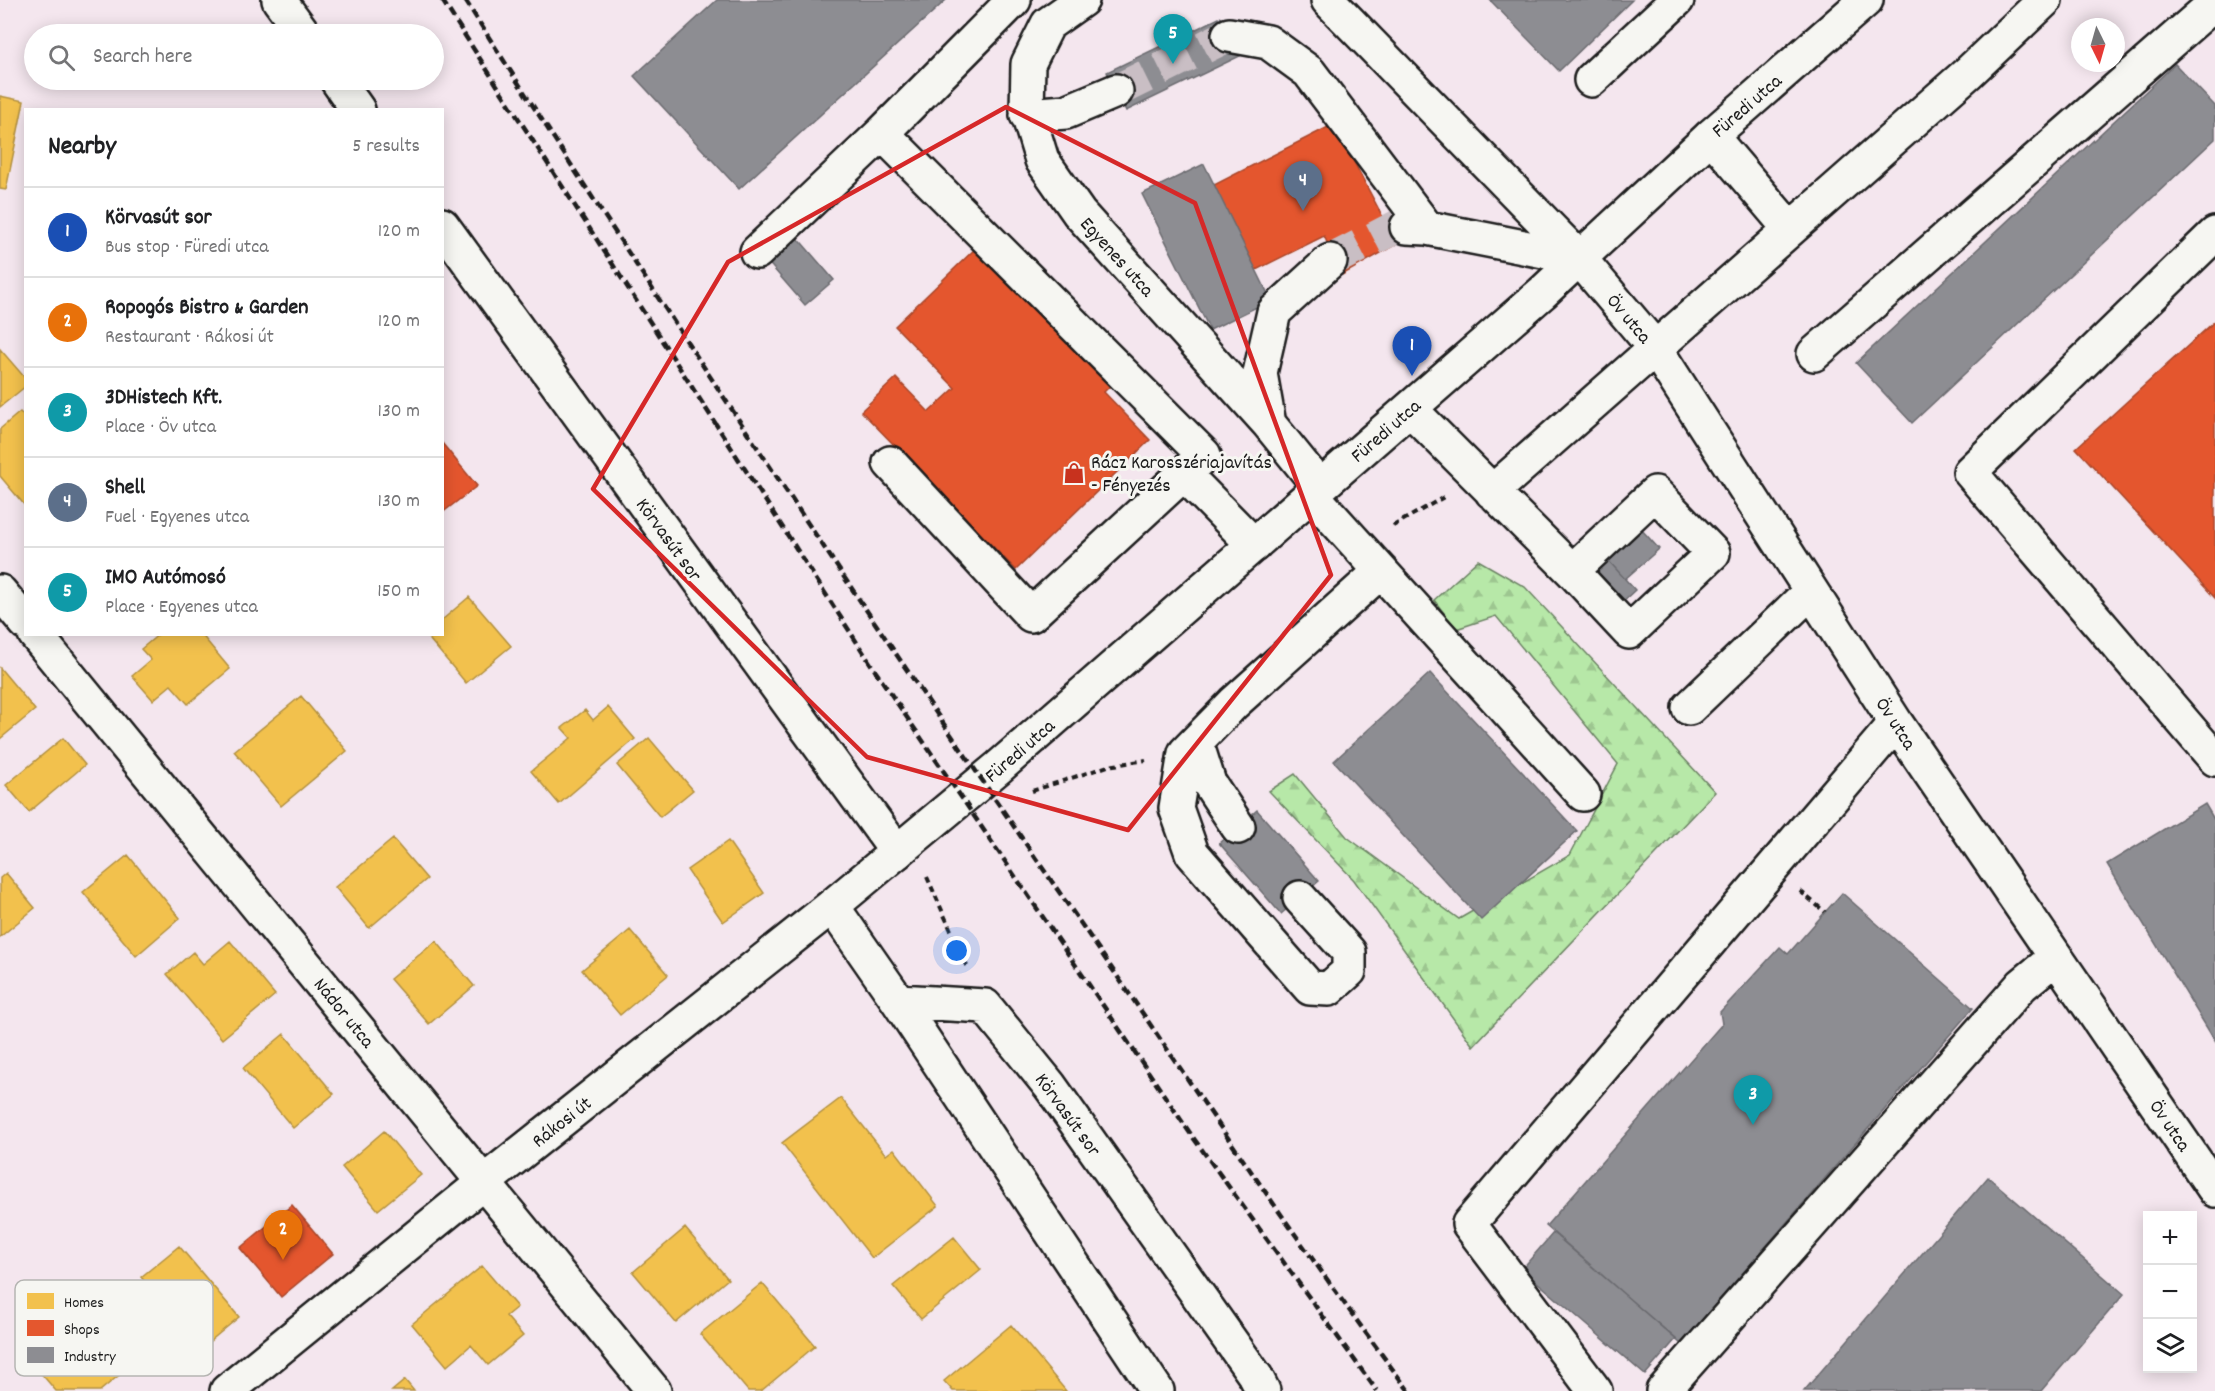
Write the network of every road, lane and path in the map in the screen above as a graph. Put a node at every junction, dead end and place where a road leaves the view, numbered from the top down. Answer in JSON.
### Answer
{"nodes":[{"id":1,"x":279,"y":0,"type":"edge"},
{"id":2,"x":1014,"y":0,"type":"edge"},
{"id":3,"x":1082,"y":0,"type":"edge"},
{"id":4,"x":1328,"y":0,"type":"edge"},
{"id":5,"x":1677,"y":0,"type":"edge"},
{"id":6,"x":1866,"y":0,"type":"edge"},
{"id":7,"x":2045,"y":0,"type":"edge"},
{"id":8,"x":2215,"y":3,"type":"edge"},
{"id":9,"x":297,"y":24,"type":"edge"},
{"id":10,"x":1229,"y":35,"type":"tunnel mouth"},
{"id":11,"x":1591,"y":80,"type":"dead end"},
{"id":12,"x":344,"y":90,"type":"edge"},
{"id":13,"x":1116,"y":91,"type":"tunnel mouth"},
{"id":14,"x":357,"y":108,"type":"edge"},
{"id":15,"x":1028,"y":115,"type":"junction"},
{"id":16,"x":882,"y":133,"type":"junction"},
{"id":17,"x":1711,"y":136,"type":"junction"},
{"id":18,"x":444,"y":228,"type":"edge"},
{"id":19,"x":1790,"y":230,"type":"junction"},
{"id":20,"x":2215,"y":234,"type":"edge"},
{"id":21,"x":757,"y":252,"type":"dead end"},
{"id":22,"x":1579,"y":258,"type":"junction"},
{"id":23,"x":1330,"y":261,"type":"tunnel mouth"},
{"id":24,"x":1655,"y":348,"type":"junction"},
{"id":25,"x":1814,"y":354,"type":"dead end"},
{"id":26,"x":1410,"y":409,"type":"junction"},
{"id":27,"x":1269,"y":424,"type":"junction"},
{"id":28,"x":890,"y":463,"type":"dead end"},
{"id":29,"x":1184,"y":474,"type":"junction"},
{"id":30,"x":1485,"y":484,"type":"junction"},
{"id":31,"x":1316,"y":491,"type":"junction"},
{"id":32,"x":1254,"y":545,"type":"junction"},
{"id":33,"x":1358,"y":547,"type":"junction"},
{"id":34,"x":1380,"y":571,"type":"junction"},
{"id":35,"x":1572,"y":572,"type":"dead end"},
{"id":36,"x":1811,"y":591,"type":"junction"},
{"id":37,"x":0,"y":592,"type":"edge"},
{"id":38,"x":24,"y":621,"type":"edge"},
{"id":39,"x":37,"y":636,"type":"edge"},
{"id":40,"x":1689,"y":708,"type":"dead end"},
{"id":41,"x":1896,"y":723,"type":"junction"},
{"id":42,"x":1190,"y":748,"type":"junction"},
{"id":43,"x":2215,"y":759,"type":"edge"},
{"id":44,"x":999,"y":767,"type":"junction"},
{"id":45,"x":1583,"y":794,"type":"dead end"},
{"id":46,"x":1238,"y":827,"type":"dead end"},
{"id":47,"x":903,"y":846,"type":"junction"},
{"id":48,"x":1300,"y":898,"type":"dead end"},
{"id":49,"x":832,"y":906,"type":"junction"},
{"id":50,"x":2056,"y":957,"type":"junction"},
{"id":51,"x":898,"y":1001,"type":"junction"},
{"id":52,"x":985,"y":1006,"type":"junction"},
{"id":53,"x":484,"y":1182,"type":"junction"},
{"id":54,"x":2215,"y":1190,"type":"edge"},
{"id":55,"x":227,"y":1391,"type":"edge"},
{"id":56,"x":654,"y":1391,"type":"edge"},
{"id":57,"x":1157,"y":1391,"type":"edge"},
{"id":58,"x":1263,"y":1391,"type":"edge"},
{"id":59,"x":1595,"y":1391,"type":"edge"},
{"id":60,"x":1663,"y":1391,"type":"edge"}],
"edges":[{"from":1,"to":9,"type":"street"},
{"from":2,"to":16,"type":"street"},
{"from":3,"to":15,"type":"street","name":"Egyenes utca"},
{"from":4,"to":22,"type":"street"},
{"from":5,"to":11,"type":"street"},
{"from":6,"to":17,"type":"street","name":"Füredi utca"},
{"from":7,"to":19,"type":"street"},
{"from":8,"to":25,"type":"street"},
{"from":10,"to":22,"type":"street"},
{"from":12,"to":14,"type":"street"},
{"from":13,"to":15,"type":"street"},
{"from":15,"to":27,"type":"street","name":"Egyenes utca"},
{"from":16,"to":21,"type":"street"},
{"from":16,"to":29,"type":"street"},
{"from":17,"to":19,"type":"street"},
{"from":17,"to":22,"type":"street","name":"Füredi utca"},
{"from":18,"to":47,"type":"street","name":"Körvasút sor"},
{"from":19,"to":24,"type":"street"},
{"from":20,"to":43,"type":"street"},
{"from":22,"to":24,"type":"street","name":"Öv utca"},
{"from":22,"to":26,"type":"street","name":"Füredi utca"},
{"from":23,"to":27,"type":"street"},
{"from":24,"to":30,"type":"street"},
{"from":24,"to":36,"type":"street","name":"Öv utca"},
{"from":26,"to":30,"type":"street"},
{"from":26,"to":31,"type":"street","name":"Füredi utca"},
{"from":27,"to":31,"type":"street","name":"Egyenes utca"},
{"from":28,"to":29,"type":"street"},
{"from":29,"to":32,"type":"street"},
{"from":30,"to":33,"type":"path"},
{"from":30,"to":35,"type":"street"},
{"from":31,"to":32,"type":"street","name":"Füredi utca"},
{"from":31,"to":33,"type":"street","name":"Egyenes utca"},
{"from":32,"to":44,"type":"street","name":"Füredi utca"},
{"from":33,"to":34,"type":"street","name":"Egyenes utca"},
{"from":34,"to":42,"type":"street"},
{"from":34,"to":45,"type":"street","name":"Egyenes utca"},
{"from":36,"to":40,"type":"street"},
{"from":36,"to":41,"type":"street","name":"Öv utca"},
{"from":37,"to":38,"type":"street"},
{"from":39,"to":53,"type":"street","name":"Nádor utca"},
{"from":41,"to":50,"type":"street","name":"Öv utca"},
{"from":41,"to":59,"type":"street"},
{"from":42,"to":44,"type":"path"},
{"from":42,"to":46,"type":"street"},
{"from":42,"to":48,"type":"street"},
{"from":44,"to":47,"type":"street","name":"Füredi utca"},
{"from":47,"to":49,"type":"street","name":"Rákosi út"},
{"from":47,"to":52,"type":"path"},
{"from":49,"to":51,"type":"street"},
{"from":49,"to":53,"type":"street","name":"Rákosi út"},
{"from":50,"to":54,"type":"street","name":"Öv utca"},
{"from":50,"to":60,"type":"street"},
{"from":51,"to":52,"type":"street"},
{"from":51,"to":57,"type":"street"},
{"from":52,"to":58,"type":"street","name":"Körvasút sor"},
{"from":53,"to":55,"type":"street","name":"Rákosi út"},
{"from":53,"to":56,"type":"street","name":"Nádor utca"}]}
